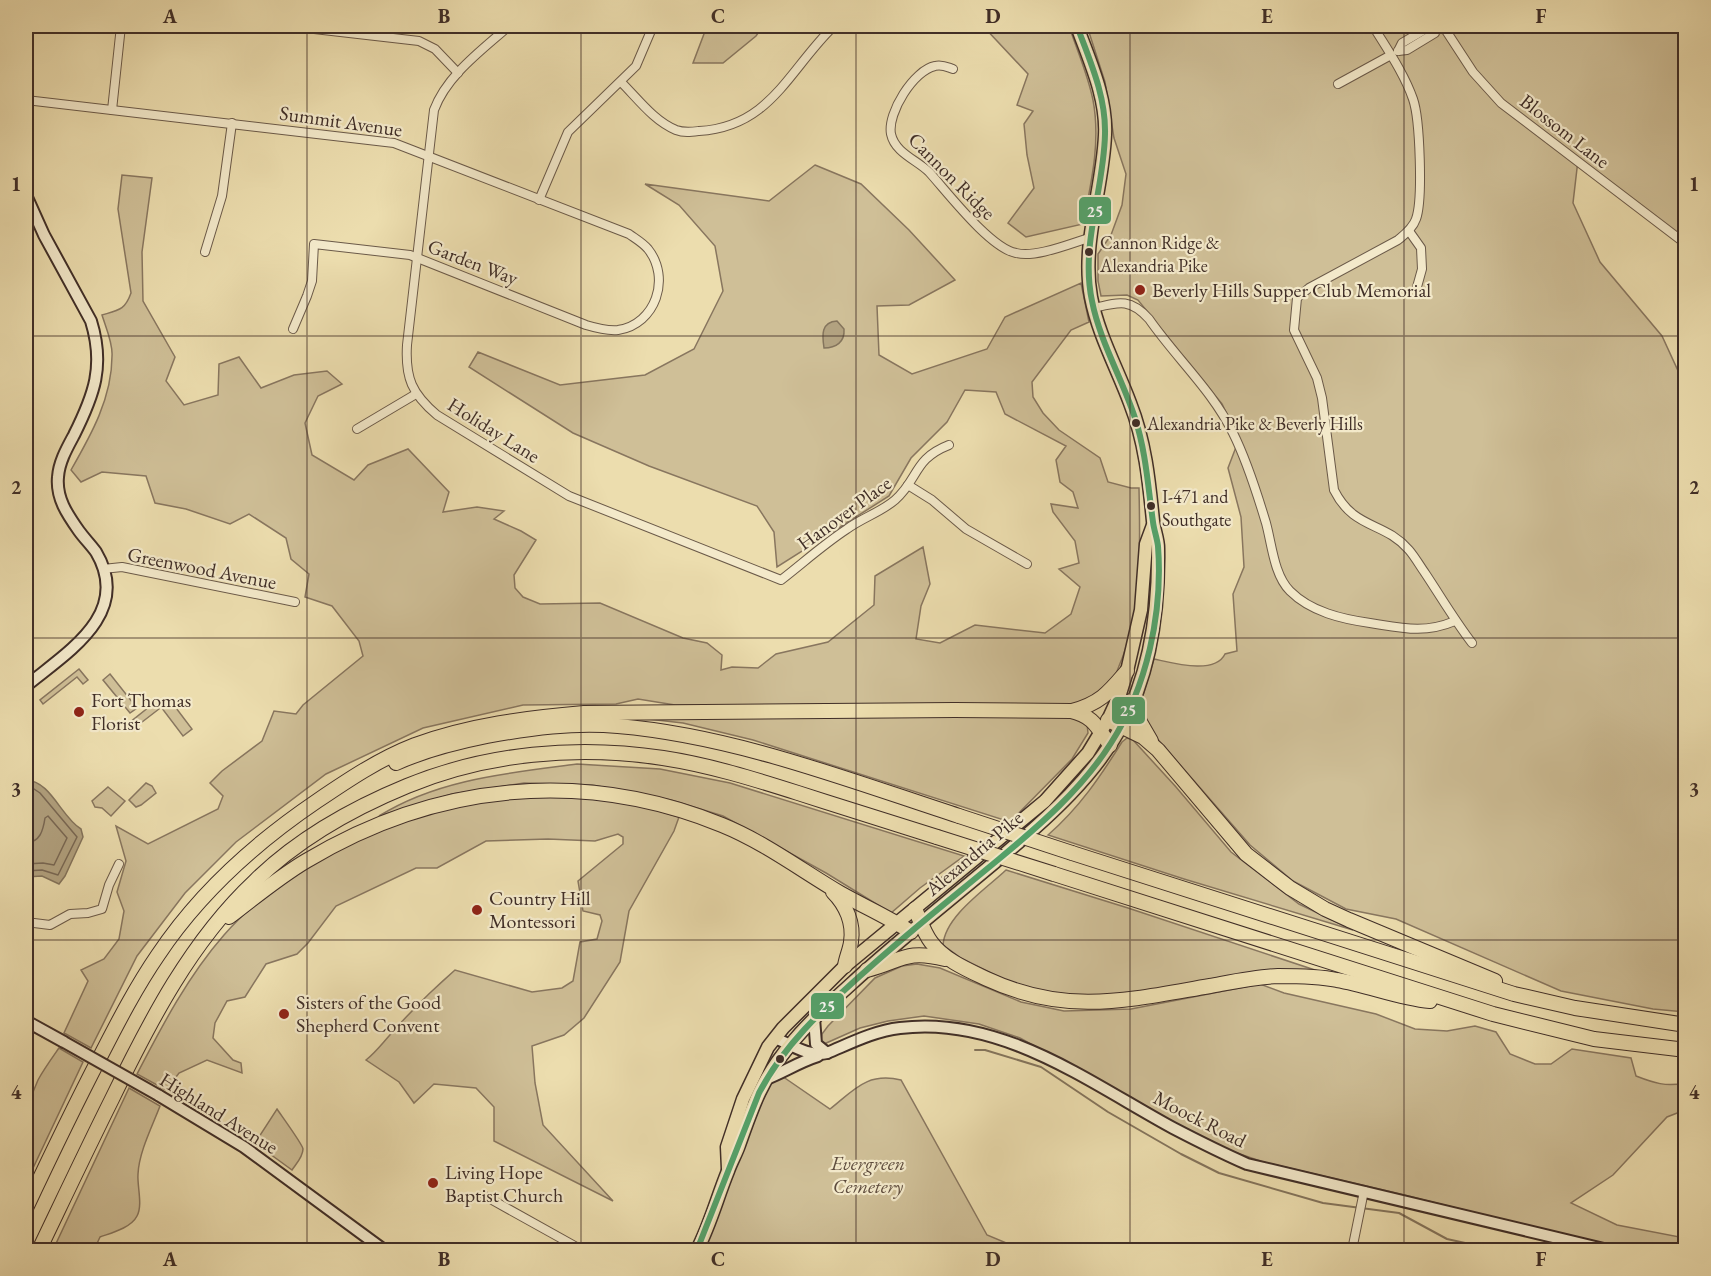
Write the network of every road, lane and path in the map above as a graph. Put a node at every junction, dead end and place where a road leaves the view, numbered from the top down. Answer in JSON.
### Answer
{"nodes":[{"id":1,"x":121,"y":26,"type":"edge"},
{"id":2,"x":288,"y":26,"type":"edge"},
{"id":3,"x":509,"y":26,"type":"edge"},
{"id":4,"x":653,"y":26,"type":"edge"},
{"id":5,"x":1077,"y":26,"type":"edge"},
{"id":6,"x":1373,"y":26,"type":"edge"},
{"id":7,"x":1440,"y":27,"type":"edge"},
{"id":8,"x":829,"y":31,"type":"dead end"},
{"id":9,"x":1391,"y":55,"type":"junction"},
{"id":10,"x":953,"y":69,"type":"dead end"},
{"id":11,"x":458,"y":74,"type":"junction"},
{"id":12,"x":621,"y":82,"type":"junction"},
{"id":13,"x":1338,"y":84,"type":"dead end"},
{"id":14,"x":26,"y":100,"type":"edge"},
{"id":15,"x":112,"y":110,"type":"junction"},
{"id":16,"x":232,"y":123,"type":"junction"},
{"id":17,"x":429,"y":155,"type":"junction"},
{"id":18,"x":26,"y":195,"type":"edge"},
{"id":19,"x":538,"y":200,"type":"junction"},
{"id":20,"x":1408,"y":231,"type":"junction"},
{"id":21,"x":1092,"y":237,"type":"junction"},
{"id":22,"x":1686,"y":244,"type":"edge"},
{"id":23,"x":205,"y":252,"type":"dead end"},
{"id":24,"x":417,"y":259,"type":"junction"},
{"id":25,"x":657,"y":266,"type":"joint"},
{"id":26,"x":1417,"y":287,"type":"dead end"},
{"id":27,"x":1094,"y":308,"type":"junction"},
{"id":28,"x":293,"y":329,"type":"dead end"},
{"id":29,"x":416,"y":394,"type":"junction"},
{"id":30,"x":357,"y":429,"type":"dead end"},
{"id":31,"x":949,"y":445,"type":"dead end"},
{"id":32,"x":908,"y":485,"type":"junction"},
{"id":33,"x":1153,"y":525,"type":"junction"},
{"id":34,"x":1027,"y":564,"type":"dead end"},
{"id":35,"x":103,"y":569,"type":"junction"},
{"id":36,"x":781,"y":580,"type":"joint"},
{"id":37,"x":295,"y":602,"type":"dead end"},
{"id":38,"x":1455,"y":621,"type":"junction"},
{"id":39,"x":1472,"y":643,"type":"dead end"},
{"id":40,"x":1128,"y":671,"type":"junction"},
{"id":41,"x":26,"y":686,"type":"edge"},
{"id":42,"x":1133,"y":700,"type":"junction"},
{"id":43,"x":1071,"y":711,"type":"junction"},
{"id":44,"x":1108,"y":720,"type":"junction"},
{"id":45,"x":1122,"y":726,"type":"junction"},
{"id":46,"x":1101,"y":732,"type":"junction"},
{"id":47,"x":1110,"y":745,"type":"junction"},
{"id":48,"x":1158,"y":750,"type":"junction"},
{"id":49,"x":316,"y":802,"type":"junction"},
{"id":50,"x":119,"y":864,"type":"dead end"},
{"id":51,"x":826,"y":884,"type":"junction"},
{"id":52,"x":915,"y":909,"type":"junction"},
{"id":53,"x":26,"y":922,"type":"edge"},
{"id":54,"x":898,"y":923,"type":"junction"},
{"id":55,"x":916,"y":928,"type":"junction"},
{"id":56,"x":209,"y":934,"type":"junction"},
{"id":57,"x":951,"y":960,"type":"junction"},
{"id":58,"x":845,"y":966,"type":"junction"},
{"id":59,"x":867,"y":970,"type":"junction"},
{"id":60,"x":1514,"y":994,"type":"junction"},
{"id":61,"x":1460,"y":1004,"type":"junction"},
{"id":62,"x":814,"y":1018,"type":"junction"},
{"id":63,"x":26,"y":1020,"type":"edge"},
{"id":64,"x":1686,"y":1025,"type":"edge"},
{"id":65,"x":779,"y":1033,"type":"junction"},
{"id":66,"x":791,"y":1044,"type":"junction"},
{"id":67,"x":1686,"y":1050,"type":"edge"},
{"id":68,"x":827,"y":1053,"type":"junction"},
{"id":69,"x":766,"y":1079,"type":"junction"},
{"id":70,"x":728,"y":1169,"type":"junction"},
{"id":71,"x":485,"y":1196,"type":"dead end"},
{"id":72,"x":1363,"y":1196,"type":"junction"},
{"id":73,"x":26,"y":1208,"type":"edge"},
{"id":74,"x":39,"y":1251,"type":"edge"},
{"id":75,"x":384,"y":1251,"type":"edge"},
{"id":76,"x":582,"y":1251,"type":"edge"},
{"id":77,"x":697,"y":1251,"type":"edge"},
{"id":78,"x":1352,"y":1251,"type":"edge"},
{"id":79,"x":1608,"y":1251,"type":"edge"}],
"edges":[{"from":1,"to":15,"type":"street"},
{"from":2,"to":11,"type":"street"},
{"from":3,"to":11,"type":"street","name":"Holiday Lane"},
{"from":4,"to":12,"type":"street"},
{"from":5,"to":21,"type":"main road","name":"Alexandria Pike"},
{"from":6,"to":9,"type":"street"},
{"from":7,"to":7,"type":"street"},
{"from":7,"to":22,"type":"street","name":"Blossom Lane"},
{"from":8,"to":12,"type":"street"},
{"from":9,"to":13,"type":"street"},
{"from":9,"to":20,"type":"street"},
{"from":10,"to":21,"type":"street","name":"Cannon Ridge"},
{"from":11,"to":17,"type":"street","name":"Holiday Lane"},
{"from":12,"to":19,"type":"street"},
{"from":14,"to":15,"type":"street","name":"Summit Avenue"},
{"from":15,"to":16,"type":"street","name":"Summit Avenue"},
{"from":16,"to":17,"type":"street","name":"Summit Avenue"},
{"from":16,"to":23,"type":"street"},
{"from":17,"to":19,"type":"street","name":"Summit Avenue"},
{"from":17,"to":24,"type":"street","name":"Holiday Lane"},
{"from":18,"to":35,"type":"main road"},
{"from":19,"to":25,"type":"street","name":"Summit Avenue"},
{"from":20,"to":26,"type":"street"},
{"from":20,"to":38,"type":"street"},
{"from":21,"to":27,"type":"main road","name":"Alexandria Pike"},
{"from":24,"to":25,"type":"street","name":"Garden Way"},
{"from":24,"to":28,"type":"street","name":"Garden Way"},
{"from":24,"to":29,"type":"street","name":"Holiday Lane"},
{"from":27,"to":33,"type":"main road","name":"Alexandria Pike"},
{"from":27,"to":38,"type":"street"},
{"from":29,"to":30,"type":"street"},
{"from":29,"to":36,"type":"street","name":"Holiday Lane"},
{"from":31,"to":32,"type":"street","name":"Hanover Place"},
{"from":32,"to":34,"type":"street"},
{"from":32,"to":36,"type":"street","name":"Hanover Place"},
{"from":33,"to":40,"type":"main road","name":"Alexandria Pike"},
{"from":33,"to":42,"type":"main road","name":"Alexandria Pike"},
{"from":35,"to":37,"type":"street","name":"Greenwood Avenue"},
{"from":35,"to":41,"type":"main road"},
{"from":38,"to":39,"type":"street"},
{"from":40,"to":43,"type":"highway"},
{"from":40,"to":44,"type":"main road","name":"Alexandria Pike"},
{"from":42,"to":45,"type":"main road","name":"Alexandria Pike"},
{"from":42,"to":48,"type":"highway"},
{"from":43,"to":46,"type":"highway"},
{"from":43,"to":49,"type":"highway"},
{"from":44,"to":45,"type":"highway"},
{"from":44,"to":46,"type":"main road","name":"Alexandria Pike"},
{"from":45,"to":47,"type":"main road","name":"Alexandria Pike"},
{"from":45,"to":48,"type":"highway"},
{"from":46,"to":47,"type":"highway"},
{"from":46,"to":52,"type":"main road","name":"Alexandria Pike"},
{"from":47,"to":55,"type":"main road","name":"Alexandria Pike"},
{"from":48,"to":60,"type":"highway"},
{"from":49,"to":60,"type":"highway","bridge":true},
{"from":49,"to":73,"type":"highway"},
{"from":50,"to":53,"type":"street"},
{"from":51,"to":54,"type":"highway"},
{"from":51,"to":56,"type":"highway"},
{"from":51,"to":58,"type":"highway"},
{"from":52,"to":54,"type":"main road","name":"Alexandria Pike"},
{"from":52,"to":55,"type":"highway"},
{"from":54,"to":55,"type":"highway"},
{"from":54,"to":58,"type":"main road","name":"Alexandria Pike"},
{"from":55,"to":57,"type":"highway"},
{"from":55,"to":59,"type":"main road","name":"Alexandria Pike"},
{"from":56,"to":61,"type":"highway","bridge":true},
{"from":56,"to":74,"type":"highway"},
{"from":57,"to":59,"type":"highway"},
{"from":57,"to":61,"type":"highway"},
{"from":58,"to":65,"type":"main road","name":"Alexandria Pike"},
{"from":59,"to":62,"type":"main road","name":"Alexandria Pike"},
{"from":60,"to":64,"type":"highway"},
{"from":61,"to":67,"type":"highway"},
{"from":62,"to":66,"type":"main road","name":"Alexandria Pike"},
{"from":62,"to":68,"type":"main road"},
{"from":63,"to":75,"type":"main road","name":"Highland Avenue","bridge":true},
{"from":65,"to":66,"type":"main road"},
{"from":65,"to":70,"type":"main road","name":"Alexandria Pike"},
{"from":66,"to":68,"type":"main road"},
{"from":66,"to":69,"type":"main road","name":"Alexandria Pike"},
{"from":68,"to":69,"type":"main road","name":"Moock Road"},
{"from":68,"to":72,"type":"main road","name":"Moock Road"},
{"from":69,"to":70,"type":"main road","name":"Alexandria Pike"},
{"from":70,"to":77,"type":"main road","name":"Alexandria Pike"},
{"from":71,"to":76,"type":"street"},
{"from":72,"to":78,"type":"street"},
{"from":72,"to":79,"type":"main road","name":"Moock Road"}]}
